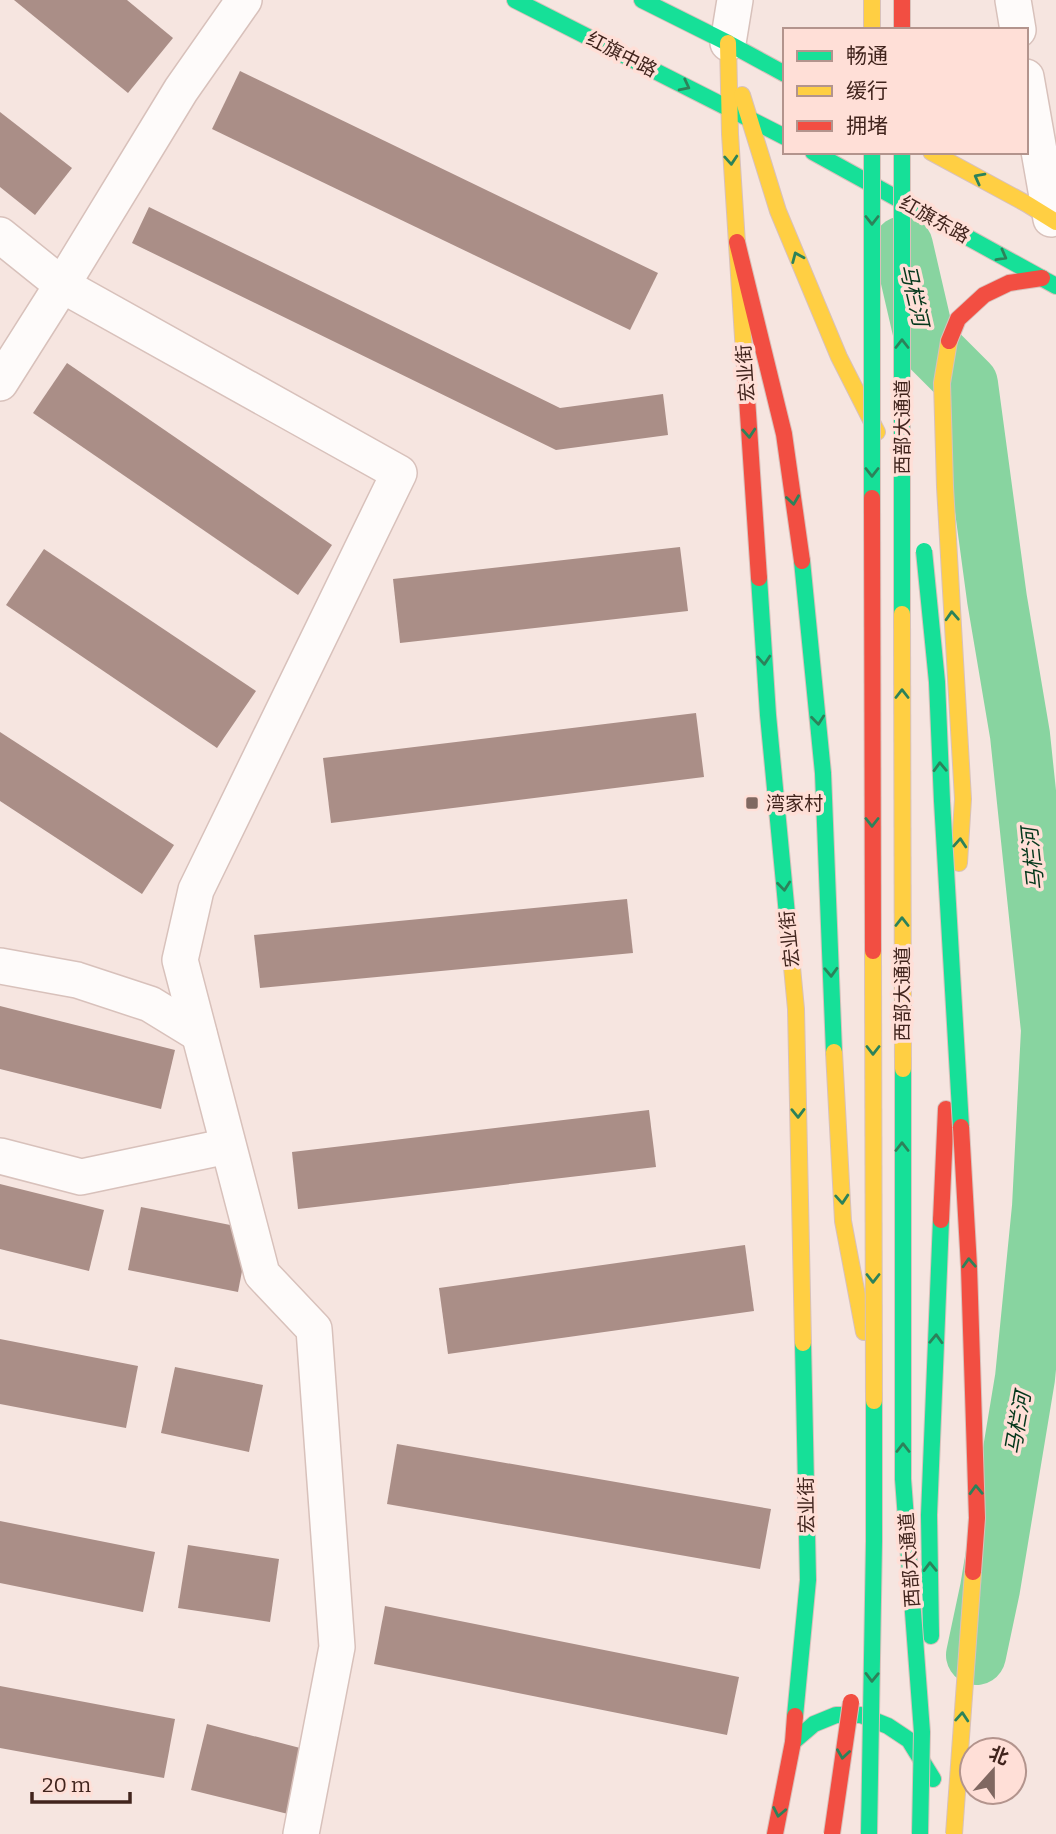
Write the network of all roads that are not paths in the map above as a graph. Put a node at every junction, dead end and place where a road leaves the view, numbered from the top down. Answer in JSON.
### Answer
{"nodes":[{"id":1,"x":244,"y":0,"type":"edge"},
{"id":2,"x":515,"y":0,"type":"edge"},
{"id":3,"x":642,"y":0,"type":"edge"},
{"id":4,"x":735,"y":0,"type":"edge"},
{"id":5,"x":872,"y":0,"type":"edge"},
{"id":6,"x":902,"y":0,"type":"edge"},
{"id":7,"x":1013,"y":0,"type":"edge"},
{"id":8,"x":872,"y":28,"type":"edge"},
{"id":9,"x":902,"y":28,"type":"edge"},
{"id":10,"x":1018,"y":28,"type":"edge"},
{"id":11,"x":728,"y":43,"type":"junction"},
{"id":12,"x":780,"y":72,"type":"edge"},
{"id":13,"x":1028,"y":92,"type":"edge"},
{"id":14,"x":729,"y":108,"type":"junction"},
{"id":15,"x":748,"y":117,"type":"junction"},
{"id":16,"x":778,"y":133,"type":"edge"},
{"id":17,"x":817,"y":154,"type":"edge"},
{"id":18,"x":872,"y":154,"type":"edge"},
{"id":19,"x":902,"y":154,"type":"edge"},
{"id":20,"x":934,"y":154,"type":"edge"},
{"id":21,"x":1045,"y":215,"type":"edge"},
{"id":22,"x":0,"y":234,"type":"edge"},
{"id":23,"x":737,"y":242,"type":"junction"},
{"id":24,"x":1049,"y":282,"type":"edge"},
{"id":25,"x":62,"y":285,"type":"junction"},
{"id":26,"x":0,"y":383,"type":"edge"},
{"id":27,"x":915,"y":506,"type":"dead end"},
{"id":28,"x":950,"y":575,"type":"junction"},
{"id":29,"x":0,"y":966,"type":"edge"},
{"id":30,"x":199,"y":1034,"type":"junction"},
{"id":31,"x":228,"y":1146,"type":"junction"},
{"id":32,"x":0,"y":1156,"type":"edge"},
{"id":33,"x":873,"y":1386,"type":"junction"},
{"id":34,"x":874,"y":1541,"type":"junction"},
{"id":35,"x":857,"y":1661,"type":"dead end"},
{"id":36,"x":853,"y":1687,"type":"dead end"},
{"id":37,"x":793,"y":1742,"type":"junction"},
{"id":38,"x":934,"y":1782,"type":"junction"},
{"id":39,"x":301,"y":1834,"type":"edge"},
{"id":40,"x":775,"y":1834,"type":"edge"},
{"id":41,"x":832,"y":1834,"type":"edge"},
{"id":42,"x":869,"y":1834,"type":"edge"},
{"id":43,"x":920,"y":1834,"type":"edge"},
{"id":44,"x":936,"y":1834,"type":"edge"},
{"id":45,"x":954,"y":1834,"type":"edge"}],
"edges":[{"from":1,"to":25,"type":"street"},
{"from":2,"to":14,"type":"main road","name":"红旗中路","one_way":true},
{"from":3,"to":11,"type":"main road"},
{"from":4,"to":11,"type":"street"},
{"from":5,"to":8,"type":"main road"},
{"from":6,"to":9,"type":"main road"},
{"from":7,"to":10,"type":"street"},
{"from":11,"to":12,"type":"main road"},
{"from":11,"to":14,"type":"main road","name":"宏业街"},
{"from":11,"to":15,"type":"main road"},
{"from":13,"to":21,"type":"street"},
{"from":14,"to":15,"type":"main road"},
{"from":14,"to":23,"type":"main road","name":"宏业街","one_way":true},
{"from":15,"to":16,"type":"main road"},
{"from":27,"to":15,"type":"main road","one_way":true,"bridge":true},
{"from":17,"to":24,"type":"main road","name":"红旗东路","one_way":true,"bridge":true},
{"from":18,"to":33,"type":"main road","name":"西部大通道","one_way":true,"bridge":true},
{"from":43,"to":19,"type":"main road","name":"西部大通道","one_way":true,"bridge":true},
{"from":21,"to":20,"type":"main road","one_way":true},
{"from":22,"to":25,"type":"street"},
{"from":23,"to":33,"type":"main road","one_way":true,"bridge":true},
{"from":23,"to":37,"type":"main road","name":"宏业街","one_way":true},
{"from":24,"to":28,"type":"main road"},
{"from":25,"to":26,"type":"street"},
{"from":25,"to":30,"type":"street"},
{"from":38,"to":28,"type":"main road","one_way":true},
{"from":45,"to":28,"type":"main road","one_way":true,"bridge":true},
{"from":29,"to":30,"type":"street"},
{"from":30,"to":31,"type":"street"},
{"from":31,"to":32,"type":"street"},
{"from":31,"to":39,"type":"street"},
{"from":33,"to":34,"type":"main road","name":"西部大通道","bridge":true},
{"from":34,"to":35,"type":"main road","bridge":true},
{"from":34,"to":42,"type":"main road","name":"西部大通道","one_way":true,"bridge":true},
{"from":36,"to":41,"type":"main road","one_way":true,"bridge":true},
{"from":37,"to":38,"type":"main road"},
{"from":37,"to":40,"type":"main road","name":"宏业街","one_way":true},
{"from":38,"to":44,"type":"main road"}]}
